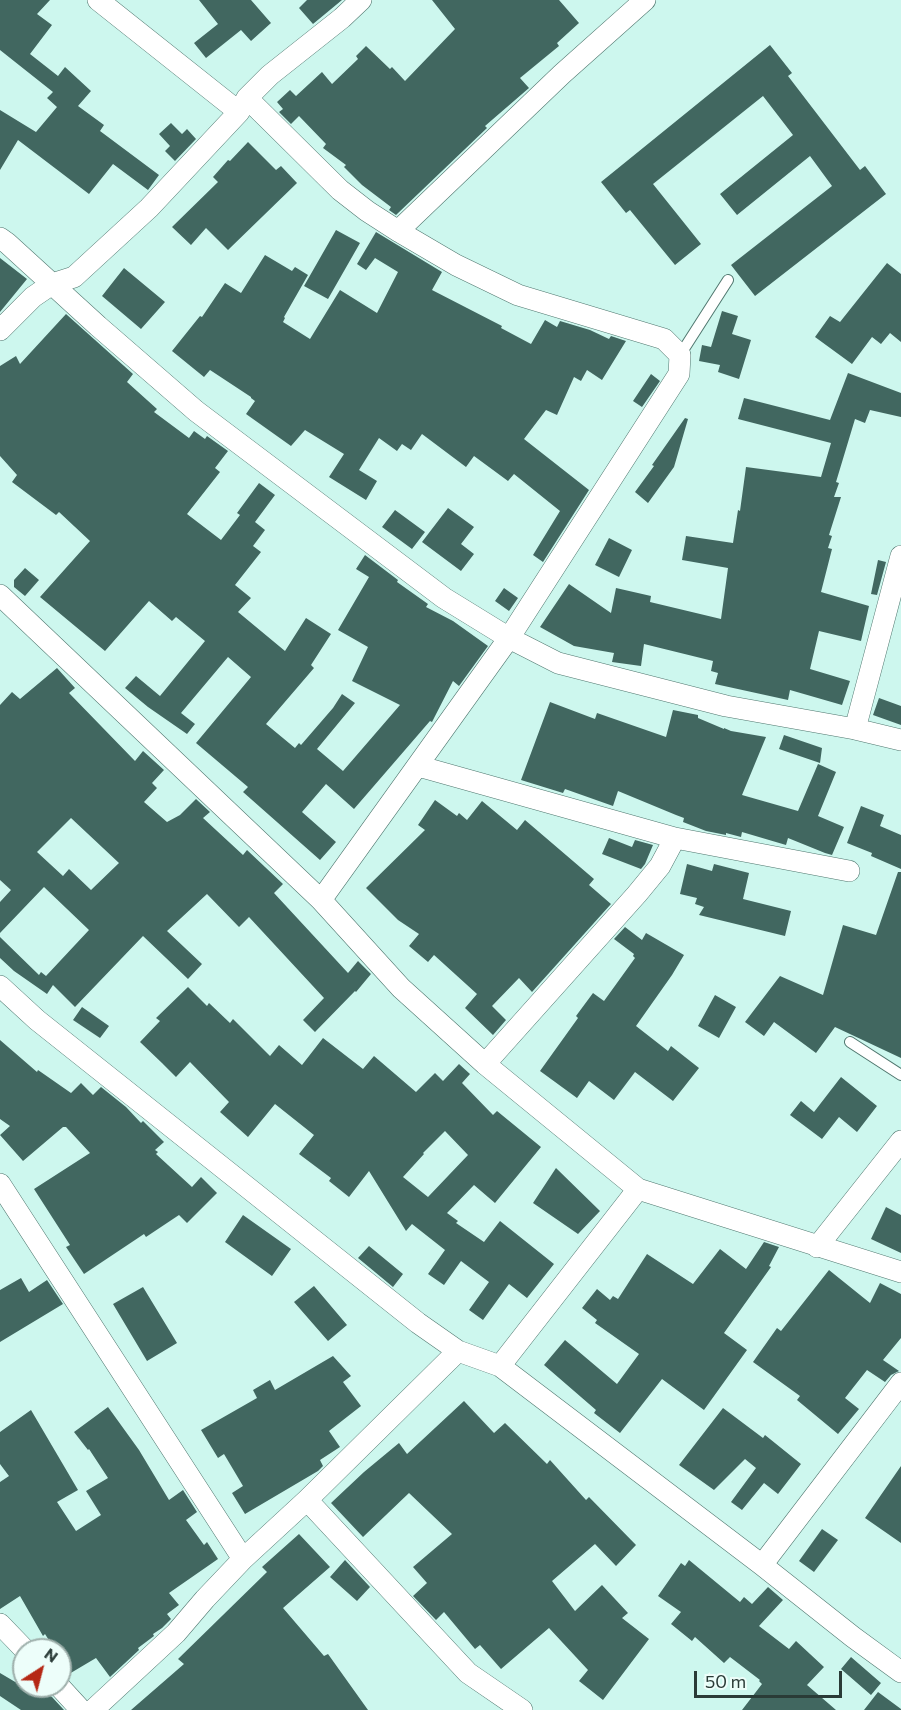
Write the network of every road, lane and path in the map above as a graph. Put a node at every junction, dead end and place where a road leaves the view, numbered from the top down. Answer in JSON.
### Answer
{"nodes":[{"id":1,"x":98,"y":0,"type":"edge"},
{"id":2,"x":361,"y":0,"type":"edge"},
{"id":3,"x":645,"y":0,"type":"edge"},
{"id":4,"x":243,"y":105,"type":"junction"},
{"id":5,"x":398,"y":231,"type":"junction"},
{"id":6,"x":0,"y":238,"type":"edge"},
{"id":7,"x":728,"y":280,"type":"dead end"},
{"id":8,"x":52,"y":284,"type":"junction"},
{"id":9,"x":0,"y":330,"type":"edge"},
{"id":10,"x":680,"y":355,"type":"junction"},
{"id":11,"x":901,"y":556,"type":"edge"},
{"id":12,"x":0,"y":595,"type":"edge"},
{"id":13,"x":509,"y":638,"type":"junction"},
{"id":14,"x":855,"y":729,"type":"junction"},
{"id":15,"x":901,"y":740,"type":"edge"},
{"id":16,"x":417,"y":766,"type":"junction"},
{"id":17,"x":675,"y":838,"type":"junction"},
{"id":18,"x":849,"y":871,"type":"dead end"},
{"id":19,"x":321,"y":900,"type":"junction"},
{"id":20,"x":0,"y":986,"type":"edge"},
{"id":21,"x":850,"y":1042,"type":"dead end"},
{"id":22,"x":485,"y":1064,"type":"junction"},
{"id":23,"x":901,"y":1075,"type":"edge"},
{"id":24,"x":901,"y":1141,"type":"edge"},
{"id":25,"x":0,"y":1184,"type":"edge"},
{"id":26,"x":638,"y":1189,"type":"junction"},
{"id":27,"x":817,"y":1247,"type":"junction"},
{"id":28,"x":901,"y":1272,"type":"edge"},
{"id":29,"x":458,"y":1352,"type":"junction"},
{"id":30,"x":500,"y":1366,"type":"junction"},
{"id":31,"x":901,"y":1383,"type":"edge"},
{"id":32,"x":307,"y":1500,"type":"junction"},
{"id":33,"x":243,"y":1559,"type":"junction"},
{"id":34,"x":762,"y":1564,"type":"junction"},
{"id":35,"x":0,"y":1624,"type":"edge"},
{"id":36,"x":13,"y":1638,"type":"edge"},
{"id":37,"x":901,"y":1672,"type":"edge"},
{"id":38,"x":70,"y":1698,"type":"edge"},
{"id":39,"x":81,"y":1710,"type":"edge"},
{"id":40,"x":93,"y":1710,"type":"edge"},
{"id":41,"x":522,"y":1710,"type":"edge"}],
"edges":[{"from":1,"to":4,"type":"street"},
{"from":2,"to":4,"type":"street"},
{"from":3,"to":5,"type":"street"},
{"from":4,"to":5,"type":"street"},
{"from":4,"to":8,"type":"street"},
{"from":5,"to":10,"type":"street"},
{"from":6,"to":8,"type":"street"},
{"from":7,"to":10,"type":"lane"},
{"from":8,"to":9,"type":"street"},
{"from":8,"to":13,"type":"street"},
{"from":10,"to":13,"type":"street"},
{"from":11,"to":14,"type":"street"},
{"from":12,"to":19,"type":"street"},
{"from":13,"to":14,"type":"street"},
{"from":13,"to":16,"type":"street"},
{"from":14,"to":15,"type":"street"},
{"from":16,"to":17,"type":"street"},
{"from":16,"to":19,"type":"street"},
{"from":17,"to":18,"type":"street"},
{"from":17,"to":22,"type":"street"},
{"from":19,"to":22,"type":"street"},
{"from":20,"to":29,"type":"street"},
{"from":21,"to":23,"type":"lane"},
{"from":22,"to":26,"type":"street"},
{"from":24,"to":27,"type":"street"},
{"from":25,"to":33,"type":"street"},
{"from":26,"to":27,"type":"street"},
{"from":26,"to":30,"type":"street"},
{"from":27,"to":28,"type":"street"},
{"from":29,"to":30,"type":"street"},
{"from":29,"to":32,"type":"street"},
{"from":30,"to":34,"type":"street"},
{"from":31,"to":34,"type":"street"},
{"from":32,"to":33,"type":"street"},
{"from":32,"to":41,"type":"street"},
{"from":33,"to":40,"type":"street"},
{"from":34,"to":37,"type":"street"},
{"from":35,"to":36,"type":"street"},
{"from":38,"to":39,"type":"street"}]}
